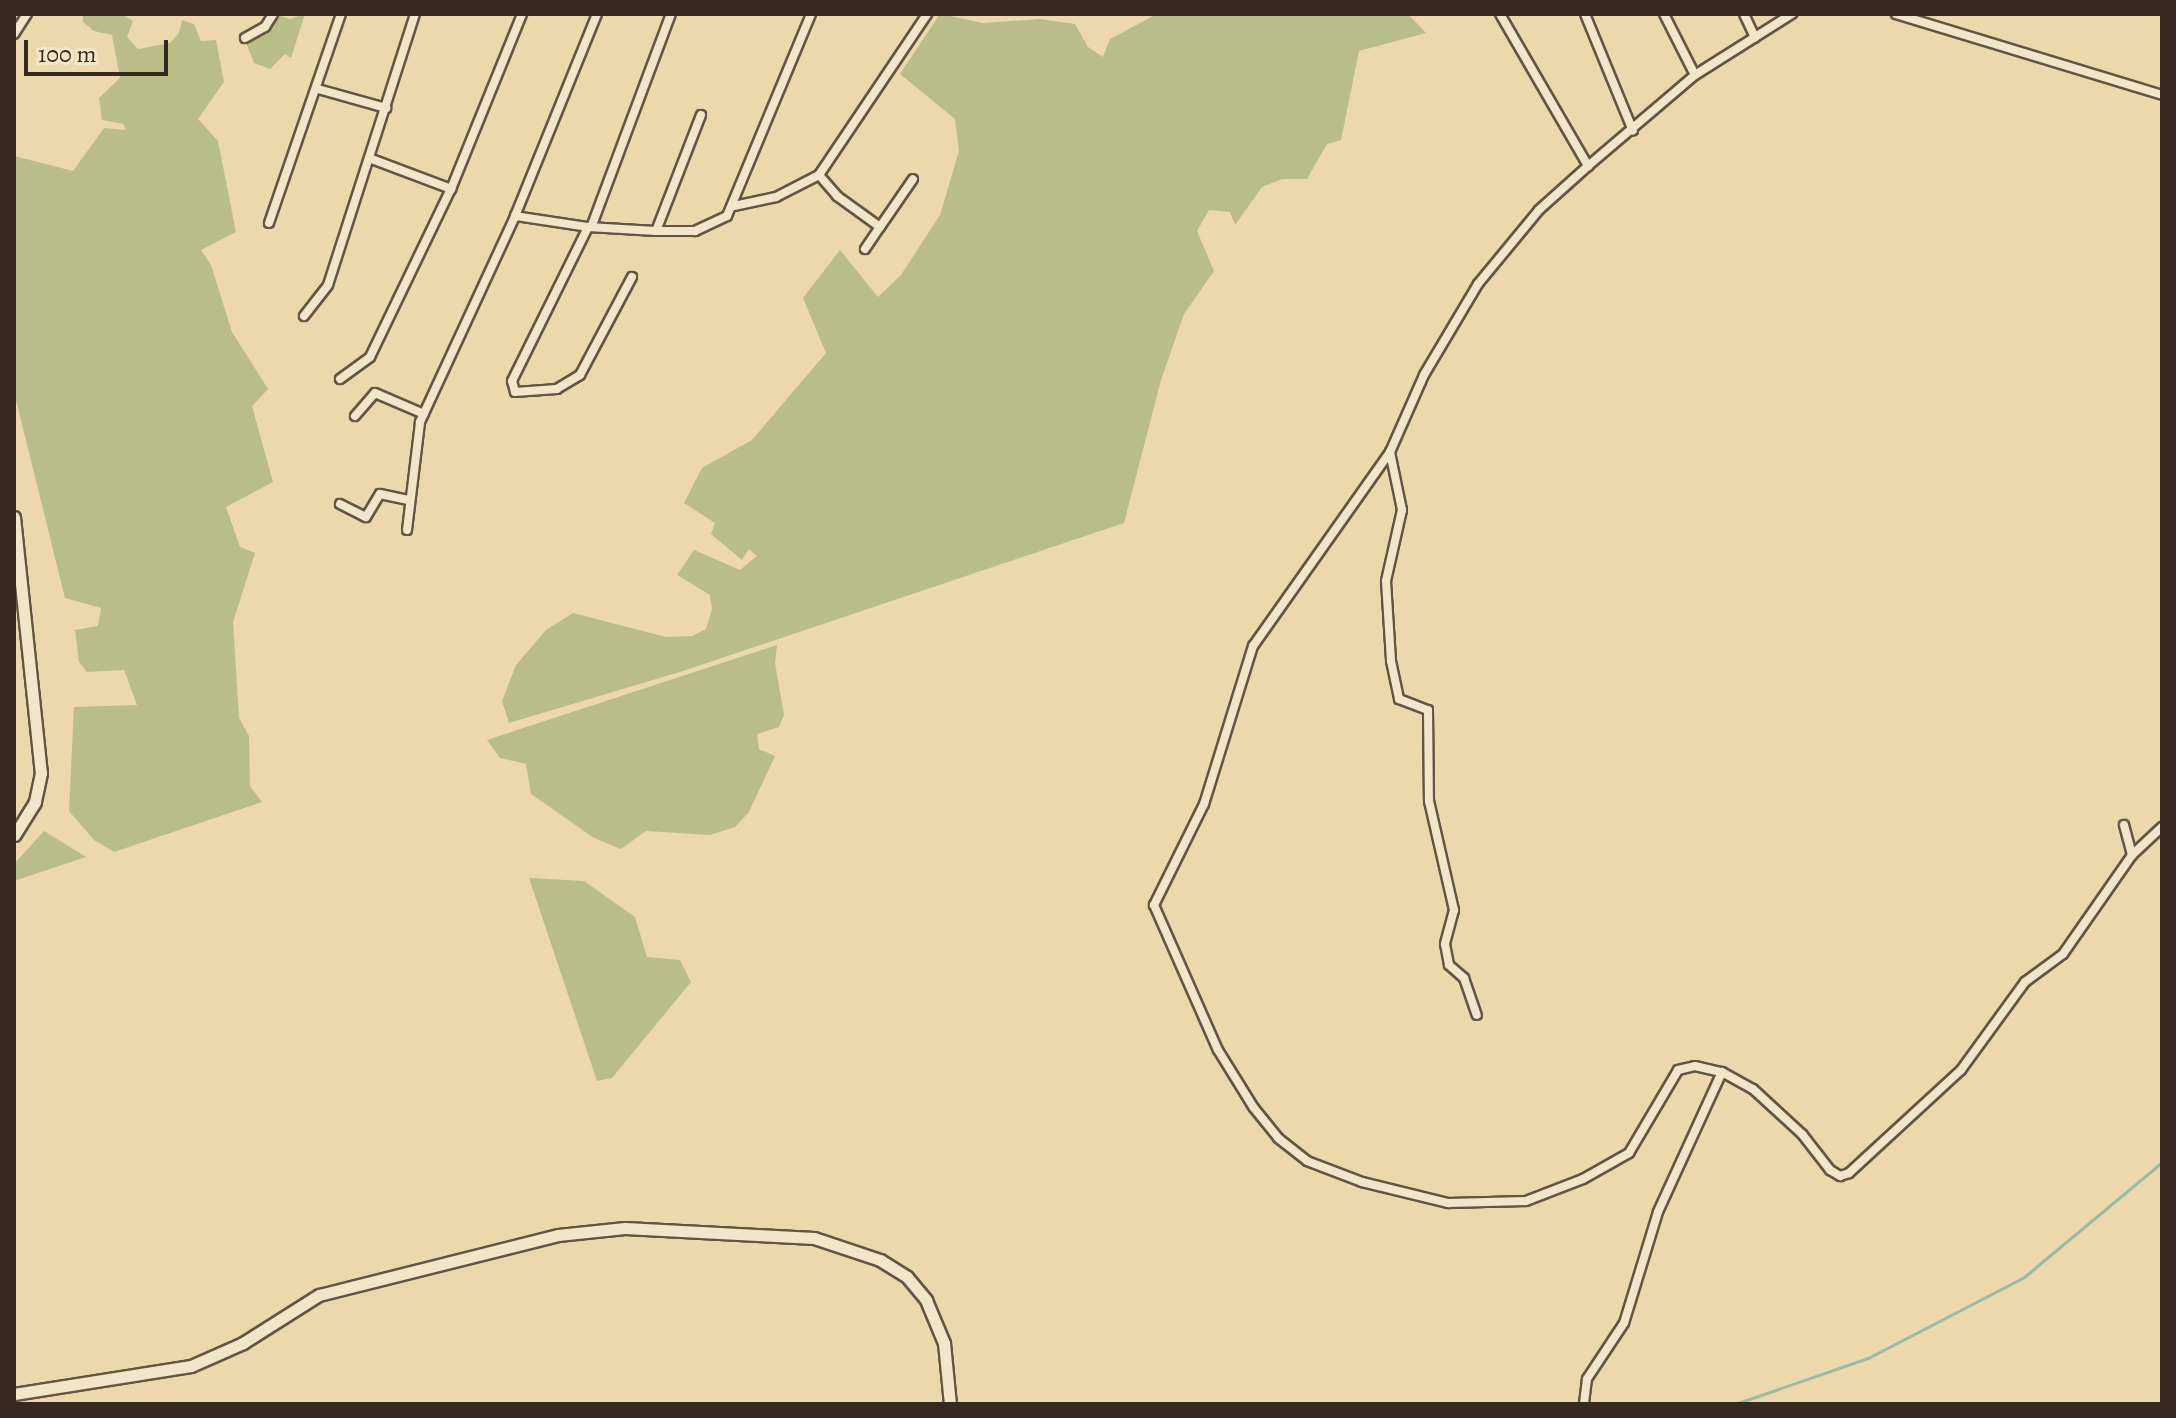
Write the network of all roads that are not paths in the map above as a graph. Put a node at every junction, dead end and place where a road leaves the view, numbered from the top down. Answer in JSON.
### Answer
{"nodes":[{"id":1,"x":27,"y":14,"type":"edge"},
{"id":2,"x":273,"y":14,"type":"edge"},
{"id":3,"x":341,"y":14,"type":"edge"},
{"id":4,"x":415,"y":14,"type":"edge"},
{"id":5,"x":522,"y":14,"type":"edge"},
{"id":6,"x":597,"y":14,"type":"edge"},
{"id":7,"x":671,"y":14,"type":"edge"},
{"id":8,"x":811,"y":14,"type":"edge"},
{"id":9,"x":927,"y":14,"type":"edge"},
{"id":10,"x":1500,"y":14,"type":"edge"},
{"id":11,"x":1585,"y":14,"type":"edge"},
{"id":12,"x":1664,"y":14,"type":"edge"},
{"id":13,"x":1744,"y":14,"type":"edge"},
{"id":14,"x":1792,"y":14,"type":"edge"},
{"id":15,"x":1896,"y":14,"type":"edge"},
{"id":16,"x":14,"y":34,"type":"edge"},
{"id":17,"x":245,"y":38,"type":"dead end"},
{"id":18,"x":1755,"y":38,"type":"junction"},
{"id":19,"x":1695,"y":75,"type":"junction"},
{"id":20,"x":318,"y":89,"type":"junction"},
{"id":21,"x":2162,"y":95,"type":"edge"},
{"id":22,"x":386,"y":108,"type":"junction"},
{"id":23,"x":701,"y":115,"type":"dead end"},
{"id":24,"x":1633,"y":131,"type":"junction"},
{"id":25,"x":369,"y":158,"type":"junction"},
{"id":26,"x":1588,"y":166,"type":"junction"},
{"id":27,"x":819,"y":175,"type":"junction"},
{"id":28,"x":913,"y":179,"type":"dead end"},
{"id":29,"x":451,"y":189,"type":"junction"},
{"id":30,"x":734,"y":206,"type":"junction"},
{"id":31,"x":515,"y":216,"type":"junction"},
{"id":32,"x":269,"y":223,"type":"dead end"},
{"id":33,"x":590,"y":226,"type":"junction"},
{"id":34,"x":880,"y":227,"type":"junction"},
{"id":35,"x":656,"y":231,"type":"junction"},
{"id":36,"x":865,"y":249,"type":"dead end"},
{"id":37,"x":632,"y":277,"type":"dead end"},
{"id":38,"x":304,"y":316,"type":"dead end"},
{"id":39,"x":340,"y":379,"type":"dead end"},
{"id":40,"x":424,"y":414,"type":"junction"},
{"id":41,"x":355,"y":416,"type":"dead end"},
{"id":42,"x":1390,"y":452,"type":"junction"},
{"id":43,"x":408,"y":500,"type":"junction"},
{"id":44,"x":340,"y":504,"type":"dead end"},
{"id":45,"x":14,"y":517,"type":"edge"},
{"id":46,"x":407,"y":530,"type":"dead end"},
{"id":47,"x":2124,"y":825,"type":"dead end"},
{"id":48,"x":2162,"y":827,"type":"edge"},
{"id":49,"x":14,"y":835,"type":"edge"},
{"id":50,"x":2132,"y":855,"type":"junction"},
{"id":51,"x":1477,"y":1015,"type":"dead end"},
{"id":52,"x":1722,"y":1072,"type":"junction"},
{"id":53,"x":14,"y":1394,"type":"edge"},
{"id":54,"x":950,"y":1404,"type":"edge"},
{"id":55,"x":1584,"y":1404,"type":"edge"}],
"edges":[{"from":1,"to":16,"type":"street"},
{"from":2,"to":17,"type":"street"},
{"from":3,"to":20,"type":"street"},
{"from":4,"to":22,"type":"street"},
{"from":5,"to":29,"type":"street"},
{"from":6,"to":31,"type":"street"},
{"from":7,"to":33,"type":"street"},
{"from":8,"to":30,"type":"street"},
{"from":9,"to":27,"type":"street"},
{"from":10,"to":26,"type":"street"},
{"from":11,"to":24,"type":"street"},
{"from":12,"to":19,"type":"street"},
{"from":13,"to":18,"type":"street"},
{"from":14,"to":18,"type":"street"},
{"from":15,"to":21,"type":"street"},
{"from":18,"to":19,"type":"street"},
{"from":19,"to":24,"type":"street"},
{"from":20,"to":22,"type":"street"},
{"from":20,"to":32,"type":"street"},
{"from":22,"to":25,"type":"street"},
{"from":23,"to":35,"type":"street"},
{"from":24,"to":26,"type":"street"},
{"from":25,"to":29,"type":"street"},
{"from":25,"to":38,"type":"street"},
{"from":26,"to":42,"type":"street"},
{"from":27,"to":30,"type":"street"},
{"from":27,"to":34,"type":"street"},
{"from":28,"to":34,"type":"street"},
{"from":29,"to":39,"type":"street"},
{"from":30,"to":35,"type":"street"},
{"from":31,"to":33,"type":"street"},
{"from":31,"to":40,"type":"street"},
{"from":33,"to":35,"type":"street"},
{"from":33,"to":37,"type":"street"},
{"from":34,"to":36,"type":"street"},
{"from":40,"to":41,"type":"street"},
{"from":40,"to":43,"type":"street"},
{"from":42,"to":51,"type":"street"},
{"from":42,"to":52,"type":"street"},
{"from":43,"to":44,"type":"street"},
{"from":43,"to":46,"type":"street"},
{"from":45,"to":49,"type":"main road"},
{"from":47,"to":50,"type":"street"},
{"from":48,"to":50,"type":"street"},
{"from":50,"to":52,"type":"street"},
{"from":52,"to":55,"type":"street"},
{"from":53,"to":54,"type":"main road"}]}
